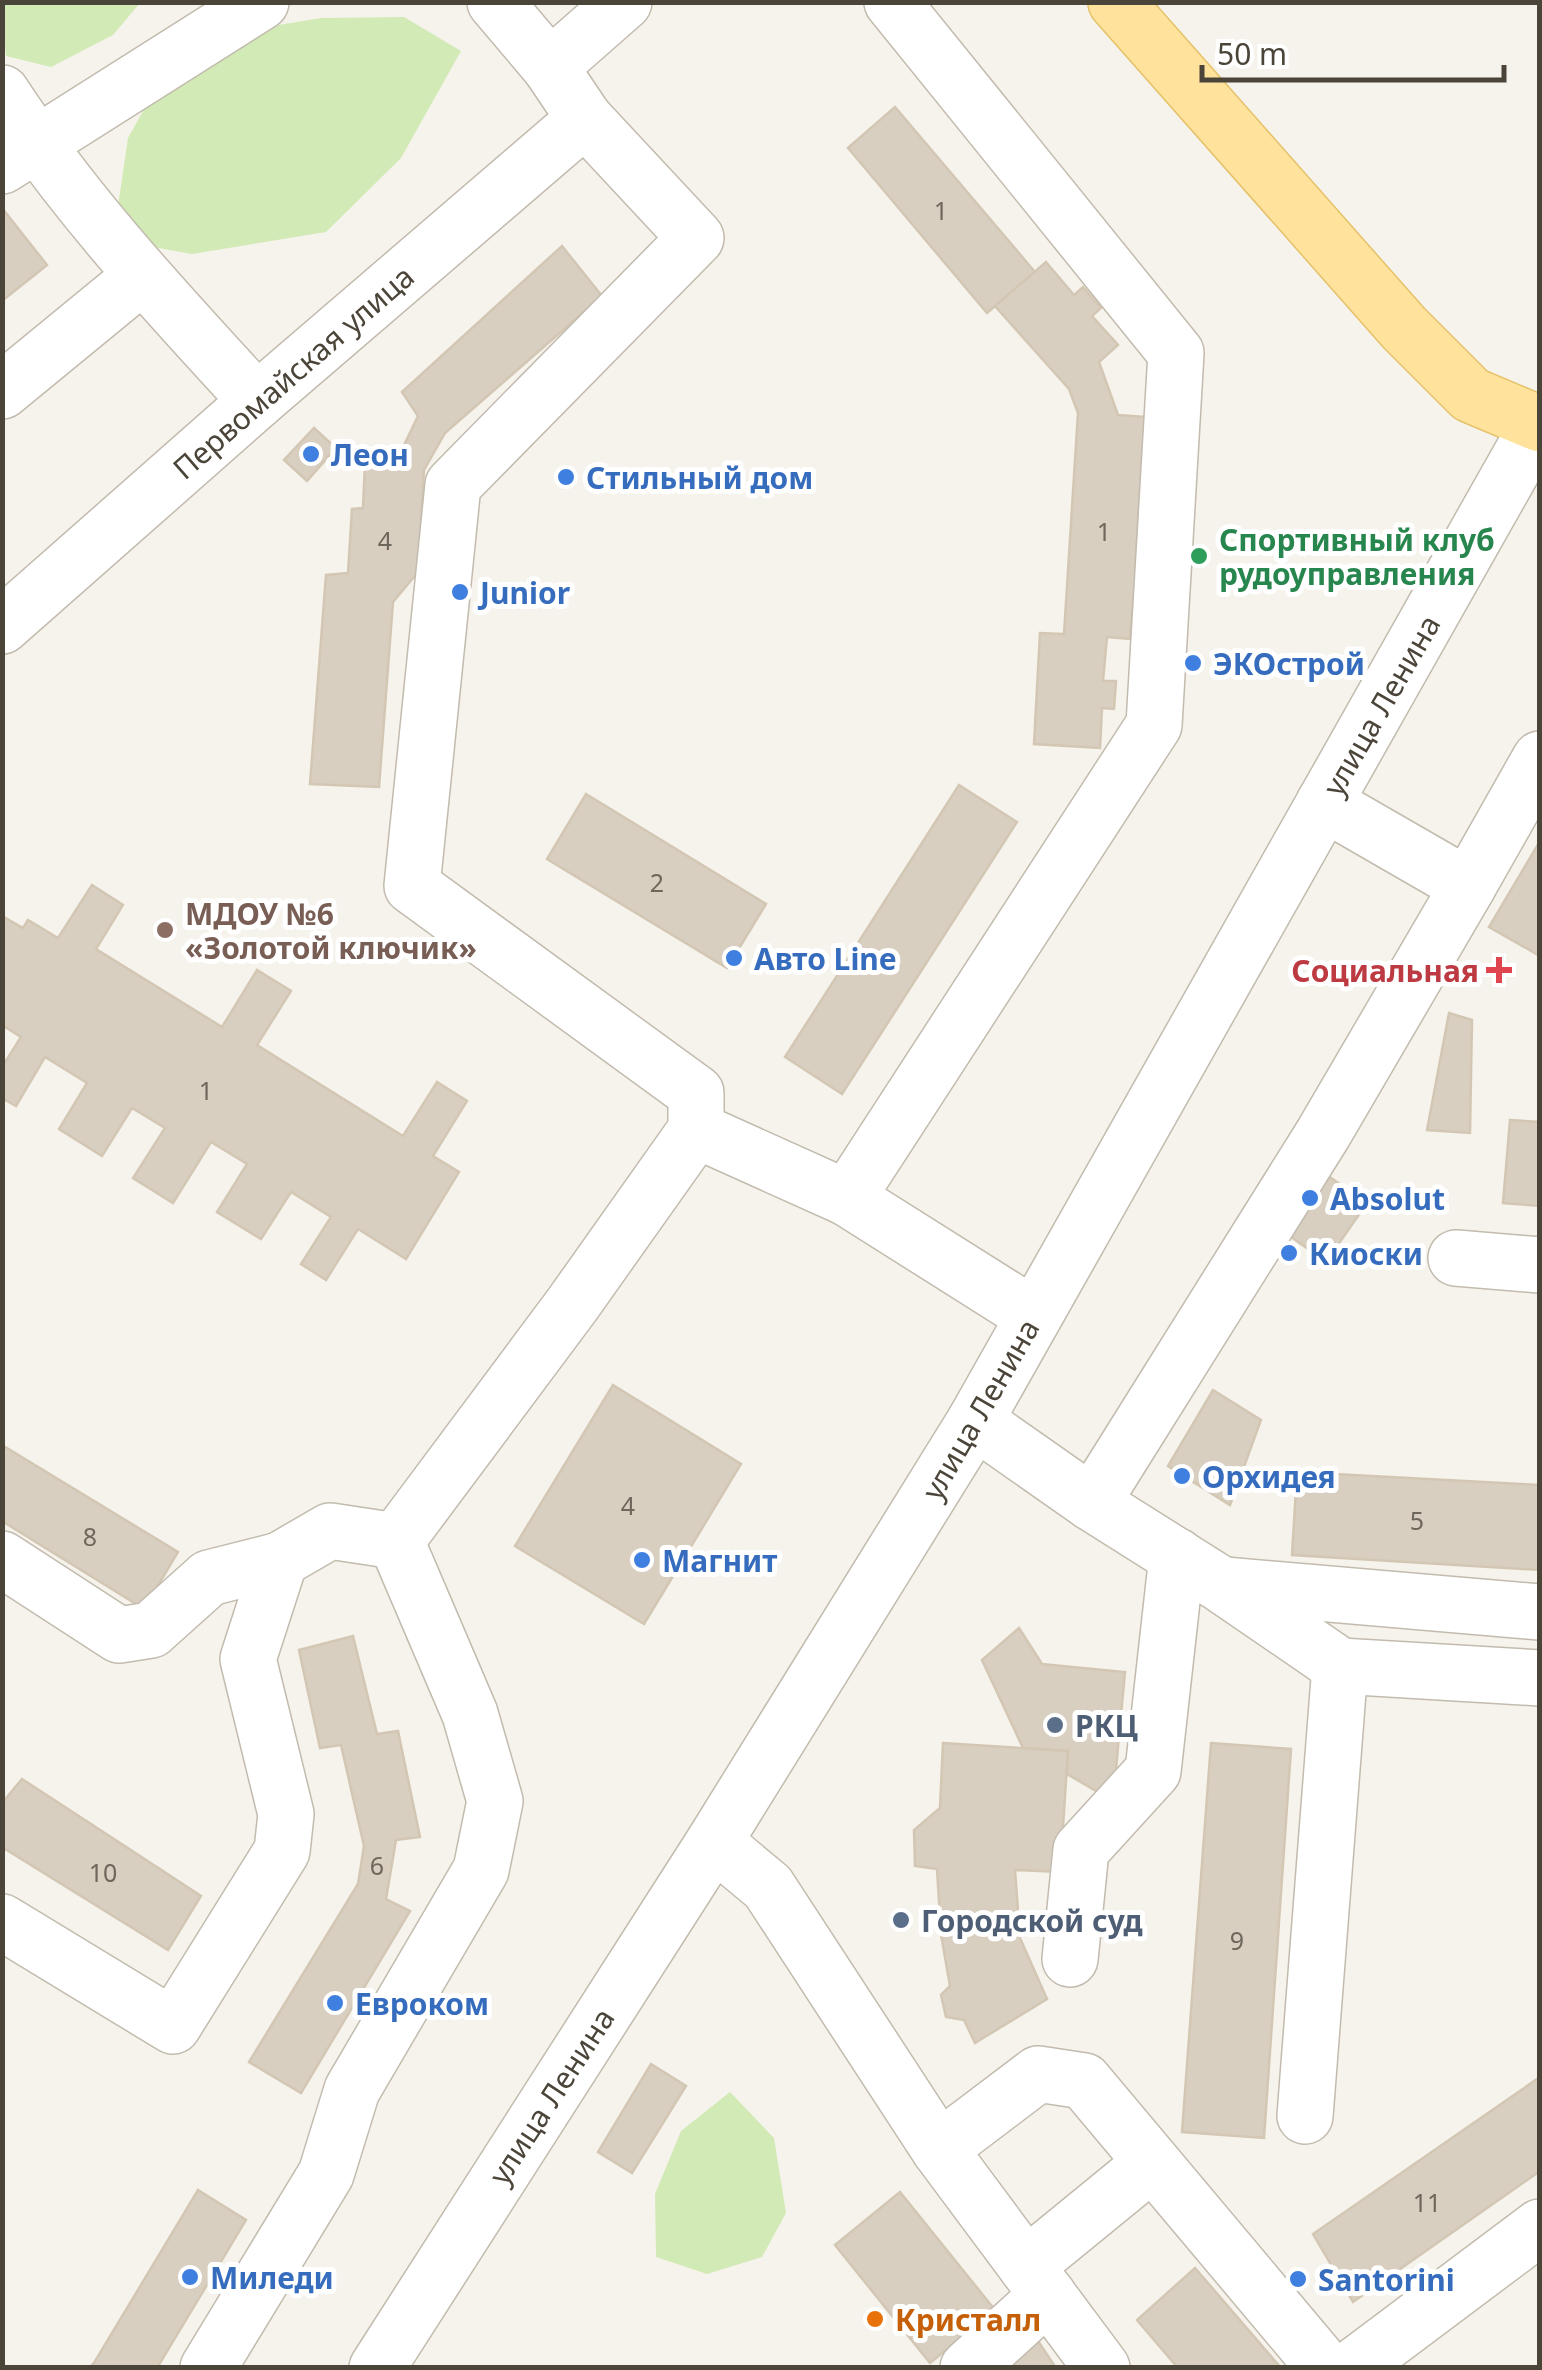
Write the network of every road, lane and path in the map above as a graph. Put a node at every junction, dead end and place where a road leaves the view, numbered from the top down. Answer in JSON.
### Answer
{"nodes":[{"id":1,"x":260,"y":2,"type":"edge"},
{"id":2,"x":495,"y":2,"type":"edge"},
{"id":3,"x":624,"y":2,"type":"edge"},
{"id":4,"x":892,"y":2,"type":"edge"},
{"id":5,"x":1116,"y":2,"type":"edge"},
{"id":6,"x":550,"y":67,"type":"junction"},
{"id":7,"x":2,"y":93,"type":"edge"},
{"id":8,"x":585,"y":119,"type":"junction"},
{"id":9,"x":19,"y":155,"type":"edge"},
{"id":10,"x":142,"y":276,"type":"junction"},
{"id":11,"x":2,"y":390,"type":"edge"},
{"id":12,"x":258,"y":401,"type":"junction"},
{"id":13,"x":1539,"y":424,"type":"edge"},
{"id":14,"x":3,"y":626,"type":"edge"},
{"id":15,"x":1540,"y":758,"type":"edge"},
{"id":16,"x":1324,"y":803,"type":"junction"},
{"id":17,"x":1468,"y":886,"type":"junction"},
{"id":18,"x":696,"y":1130,"type":"junction"},
{"id":19,"x":846,"y":1198,"type":"junction"},
{"id":20,"x":1456,"y":1258,"type":"dead end"},
{"id":21,"x":1540,"y":1265,"type":"edge"},
{"id":22,"x":1034,"y":1316,"type":"junction"},
{"id":23,"x":976,"y":1421,"type":"junction"},
{"id":24,"x":1092,"y":1502,"type":"junction"},
{"id":25,"x":396,"y":1541,"type":"junction"},
{"id":26,"x":1177,"y":1556,"type":"junction"},
{"id":27,"x":2,"y":1559,"type":"edge"},
{"id":28,"x":280,"y":1560,"type":"junction"},
{"id":29,"x":1222,"y":1585,"type":"junction"},
{"id":30,"x":1540,"y":1612,"type":"edge"},
{"id":31,"x":1340,"y":1666,"type":"junction"},
{"id":32,"x":1540,"y":1678,"type":"edge"},
{"id":33,"x":714,"y":1842,"type":"junction"},
{"id":34,"x":2,"y":1922,"type":"edge"},
{"id":35,"x":1070,"y":1958,"type":"dead end"},
{"id":36,"x":1305,"y":2116,"type":"dead end"},
{"id":37,"x":940,"y":2148,"type":"junction"},
{"id":38,"x":1152,"y":2163,"type":"junction"},
{"id":39,"x":1540,"y":2227,"type":"edge"},
{"id":40,"x":1037,"y":2280,"type":"junction"},
{"id":41,"x":208,"y":2368,"type":"edge"},
{"id":42,"x":377,"y":2368,"type":"edge"},
{"id":43,"x":968,"y":2368,"type":"edge"},
{"id":44,"x":1102,"y":2368,"type":"edge"},
{"id":45,"x":1324,"y":2368,"type":"edge"},
{"id":46,"x":1352,"y":2368,"type":"edge"}],
"edges":[{"from":1,"to":9,"type":"street"},
{"from":2,"to":6,"type":"street"},
{"from":3,"to":6,"type":"street"},
{"from":4,"to":19,"type":"street"},
{"from":5,"to":13,"type":"main road"},
{"from":6,"to":8,"type":"street"},
{"from":7,"to":9,"type":"street"},
{"from":8,"to":12,"type":"street","name":"Первомайская улица"},
{"from":8,"to":18,"type":"street"},
{"from":9,"to":10,"type":"street"},
{"from":10,"to":11,"type":"street"},
{"from":10,"to":12,"type":"street"},
{"from":12,"to":14,"type":"street","name":"Первомайская улица"},
{"from":13,"to":16,"type":"street","name":"улица Ленина"},
{"from":15,"to":17,"type":"street"},
{"from":16,"to":17,"type":"street"},
{"from":16,"to":22,"type":"street","name":"улица Ленина"},
{"from":17,"to":24,"type":"street"},
{"from":18,"to":19,"type":"street"},
{"from":18,"to":25,"type":"street"},
{"from":19,"to":22,"type":"street"},
{"from":20,"to":21,"type":"street"},
{"from":22,"to":23,"type":"street","name":"улица Ленина"},
{"from":23,"to":24,"type":"street"},
{"from":23,"to":33,"type":"street","name":"улица Ленина"},
{"from":24,"to":26,"type":"street"},
{"from":25,"to":28,"type":"street"},
{"from":25,"to":41,"type":"street"},
{"from":26,"to":29,"type":"street"},
{"from":26,"to":35,"type":"street"},
{"from":27,"to":28,"type":"street"},
{"from":28,"to":34,"type":"street"},
{"from":29,"to":30,"type":"street"},
{"from":29,"to":31,"type":"street"},
{"from":31,"to":32,"type":"street"},
{"from":31,"to":36,"type":"street"},
{"from":33,"to":37,"type":"street"},
{"from":33,"to":42,"type":"street","name":"улица Ленина"},
{"from":37,"to":38,"type":"street"},
{"from":37,"to":40,"type":"street"},
{"from":38,"to":40,"type":"street"},
{"from":38,"to":45,"type":"street"},
{"from":39,"to":46,"type":"street"},
{"from":40,"to":43,"type":"street"},
{"from":40,"to":44,"type":"street"}]}
